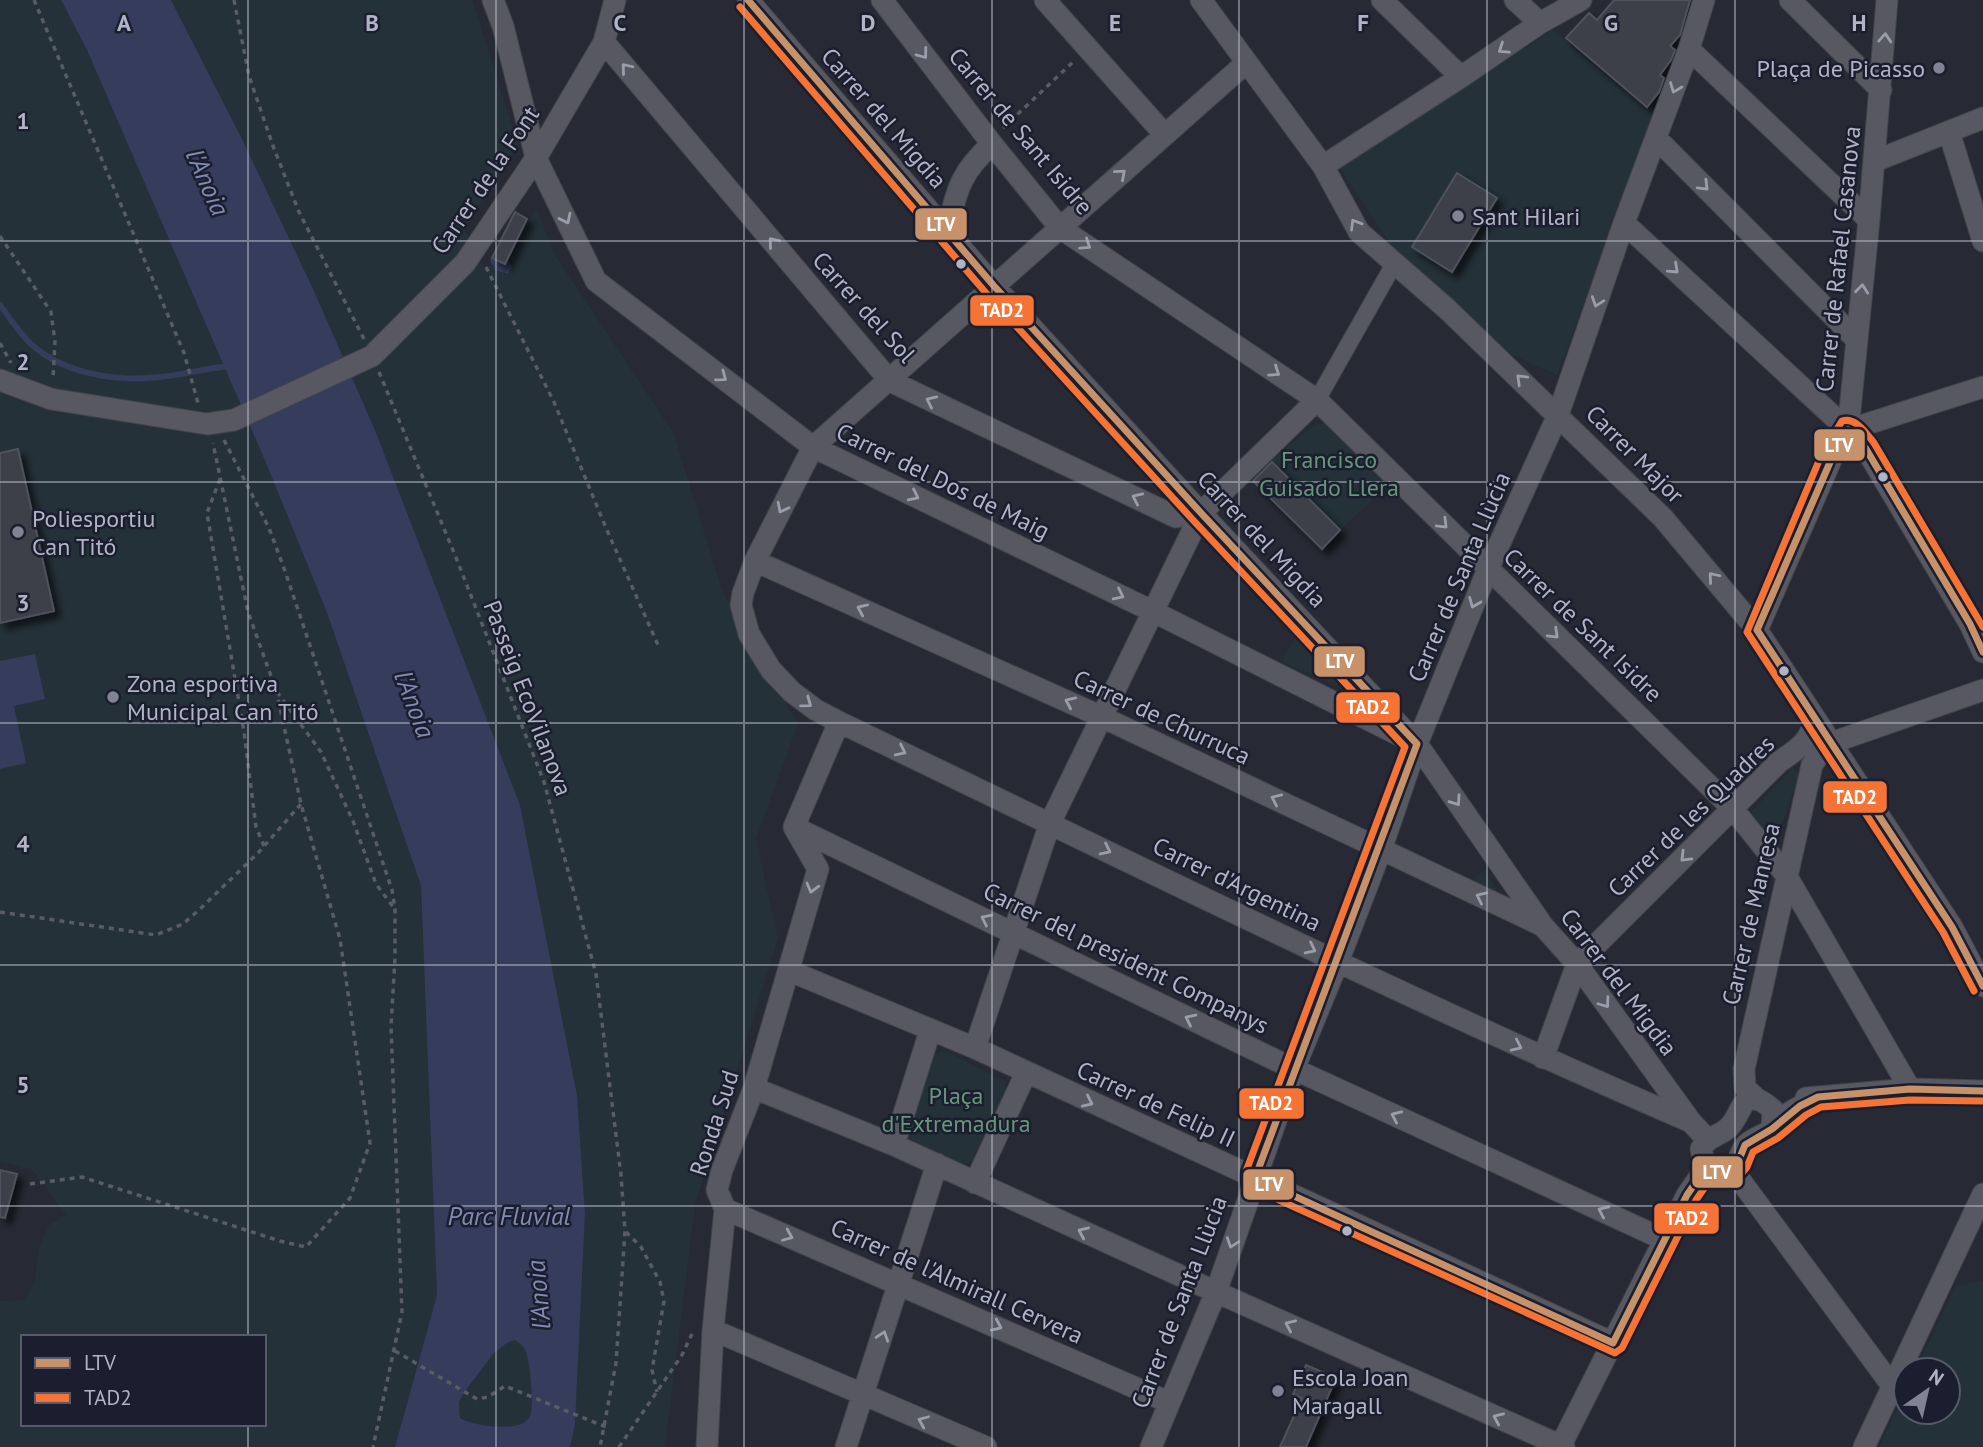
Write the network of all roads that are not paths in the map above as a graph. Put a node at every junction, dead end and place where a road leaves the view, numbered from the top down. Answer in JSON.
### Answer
{"nodes":[{"id":1,"x":493,"y":0,"type":"edge"},
{"id":2,"x":615,"y":0,"type":"edge"},
{"id":3,"x":748,"y":0,"type":"edge"},
{"id":4,"x":882,"y":0,"type":"edge"},
{"id":5,"x":1045,"y":0,"type":"edge"},
{"id":6,"x":1202,"y":0,"type":"edge"},
{"id":7,"x":1382,"y":0,"type":"edge"},
{"id":8,"x":1515,"y":0,"type":"edge"},
{"id":9,"x":1581,"y":0,"type":"edge"},
{"id":10,"x":1704,"y":0,"type":"edge"},
{"id":11,"x":1790,"y":0,"type":"edge"},
{"id":12,"x":1887,"y":0,"type":"edge"},
{"id":13,"x":1540,"y":23,"type":"junction"},
{"id":14,"x":604,"y":42,"type":"junction"},
{"id":15,"x":1689,"y":50,"type":"junction"},
{"id":16,"x":1246,"y":63,"type":"junction"},
{"id":17,"x":1461,"y":77,"type":"junction"},
{"id":18,"x":1881,"y":90,"type":"junction"},
{"id":19,"x":1983,"y":118,"type":"edge"},
{"id":20,"x":1949,"y":132,"type":"junction"},
{"id":21,"x":1165,"y":135,"type":"junction"},
{"id":22,"x":1656,"y":138,"type":"junction"},
{"id":23,"x":992,"y":144,"type":"junction"},
{"id":24,"x":536,"y":158,"type":"junction"},
{"id":25,"x":1875,"y":161,"type":"junction"},
{"id":26,"x":1322,"y":166,"type":"junction"},
{"id":27,"x":1870,"y":220,"type":"junction"},
{"id":28,"x":1624,"y":223,"type":"junction"},
{"id":29,"x":1060,"y":228,"type":"junction"},
{"id":30,"x":947,"y":231,"type":"junction"},
{"id":31,"x":1983,"y":241,"type":"edge"},
{"id":32,"x":1394,"y":264,"type":"junction"},
{"id":33,"x":994,"y":286,"type":"junction"},
{"id":34,"x":1856,"y":339,"type":"junction"},
{"id":35,"x":0,"y":380,"type":"edge"},
{"id":36,"x":890,"y":381,"type":"junction"},
{"id":37,"x":1983,"y":387,"type":"edge"},
{"id":38,"x":1317,"y":400,"type":"junction"},
{"id":39,"x":1558,"y":415,"type":"junction"},
{"id":40,"x":1848,"y":430,"type":"junction"},
{"id":41,"x":813,"y":447,"type":"junction"},
{"id":42,"x":1201,"y":513,"type":"junction"},
{"id":43,"x":755,"y":561,"type":"junction"},
{"id":44,"x":1488,"y":569,"type":"junction"},
{"id":45,"x":1152,"y":611,"type":"junction"},
{"id":46,"x":1976,"y":621,"type":"edge"},
{"id":47,"x":1757,"y":630,"type":"junction"},
{"id":48,"x":1983,"y":652,"type":"edge"},
{"id":49,"x":1983,"y":690,"type":"edge"},
{"id":50,"x":1102,"y":717,"type":"junction"},
{"id":51,"x":1815,"y":719,"type":"junction"},
{"id":52,"x":839,"y":722,"type":"junction"},
{"id":53,"x":1830,"y":741,"type":"junction"},
{"id":54,"x":1417,"y":744,"type":"junction"},
{"id":55,"x":1779,"y":762,"type":"junction"},
{"id":56,"x":1812,"y":765,"type":"junction"},
{"id":57,"x":1733,"y":809,"type":"junction"},
{"id":58,"x":1050,"y":823,"type":"junction"},
{"id":59,"x":794,"y":827,"type":"junction"},
{"id":60,"x":1381,"y":850,"type":"junction"},
{"id":61,"x":1786,"y":875,"type":"junction"},
{"id":62,"x":1543,"y":926,"type":"junction"},
{"id":63,"x":1014,"y":933,"type":"junction"},
{"id":64,"x":1338,"y":962,"type":"junction"},
{"id":65,"x":1577,"y":964,"type":"junction"},
{"id":66,"x":790,"y":971,"type":"junction"},
{"id":67,"x":1983,"y":986,"type":"edge"},
{"id":68,"x":930,"y":1031,"type":"junction"},
{"id":69,"x":975,"y":1048,"type":"junction"},
{"id":70,"x":1543,"y":1058,"type":"junction"},
{"id":71,"x":1294,"y":1069,"type":"junction"},
{"id":72,"x":1026,"y":1073,"type":"junction"},
{"id":73,"x":754,"y":1088,"type":"junction"},
{"id":74,"x":1910,"y":1089,"type":"junction"},
{"id":75,"x":1983,"y":1091,"type":"edge"},
{"id":76,"x":1818,"y":1097,"type":"junction"},
{"id":77,"x":1760,"y":1100,"type":"junction"},
{"id":78,"x":1691,"y":1122,"type":"junction"},
{"id":79,"x":1772,"y":1129,"type":"junction"},
{"id":80,"x":1707,"y":1139,"type":"junction"},
{"id":81,"x":894,"y":1145,"type":"junction"},
{"id":82,"x":937,"y":1164,"type":"junction"},
{"id":83,"x":1707,"y":1166,"type":"junction"},
{"id":84,"x":1732,"y":1169,"type":"junction"},
{"id":85,"x":1255,"y":1178,"type":"junction"},
{"id":86,"x":975,"y":1183,"type":"junction"},
{"id":87,"x":1983,"y":1194,"type":"edge"},
{"id":88,"x":725,"y":1209,"type":"junction"},
{"id":89,"x":1665,"y":1240,"type":"junction"},
{"id":90,"x":900,"y":1283,"type":"junction"},
{"id":91,"x":1216,"y":1292,"type":"junction"},
{"id":92,"x":703,"y":1330,"type":"junction"},
{"id":93,"x":1613,"y":1343,"type":"junction"},
{"id":94,"x":1907,"y":1356,"type":"edge"},
{"id":95,"x":1892,"y":1386,"type":"edge"},
{"id":96,"x":1892,"y":1389,"type":"edge"},
{"id":97,"x":863,"y":1395,"type":"junction"},
{"id":98,"x":1168,"y":1402,"type":"junction"},
{"id":99,"x":1562,"y":1446,"type":"edge"},
{"id":100,"x":707,"y":1447,"type":"edge"},
{"id":101,"x":846,"y":1447,"type":"edge"},
{"id":102,"x":986,"y":1447,"type":"edge"},
{"id":103,"x":1151,"y":1447,"type":"edge"},
{"id":104,"x":1864,"y":1447,"type":"edge"}],
"edges":[{"from":1,"to":24,"type":"street","name":"Carrer del Dos de Maig"},
{"from":2,"to":14,"type":"street","name":"Carrer de la Font"},
{"from":3,"to":30,"type":"street","name":"Carrer del Migdia"},
{"from":4,"to":23,"type":"street","name":"Carrer de Sant Isidre","one_way":true},
{"from":5,"to":21,"type":"street"},
{"from":6,"to":16,"type":"street","name":"Carrer Major"},
{"from":7,"to":17,"type":"street"},
{"from":8,"to":13,"type":"street"},
{"from":9,"to":13,"type":"street"},
{"from":10,"to":15,"type":"street","name":"Carrer de Santa Llùcia"},
{"from":11,"to":18,"type":"street"},
{"from":18,"to":12,"type":"street","name":"Carrer de Rafael Casanova","one_way":true},
{"from":13,"to":17,"type":"street","one_way":true},
{"from":14,"to":24,"type":"street","name":"Carrer de la Font"},
{"from":36,"to":14,"type":"street","name":"Carrer del Sol","one_way":true},
{"from":15,"to":22,"type":"street","name":"Carrer de Santa Llùcia","one_way":true},
{"from":15,"to":27,"type":"street"},
{"from":16,"to":21,"type":"street"},
{"from":16,"to":26,"type":"street","name":"Carrer Major"},
{"from":17,"to":26,"type":"street"},
{"from":18,"to":25,"type":"street","name":"Carrer de Rafael Casanova"},
{"from":19,"to":20,"type":"street"},
{"from":20,"to":25,"type":"street"},
{"from":20,"to":31,"type":"street"},
{"from":29,"to":21,"type":"street","one_way":true},
{"from":22,"to":28,"type":"street","name":"Carrer de Santa Llùcia"},
{"from":22,"to":34,"type":"street","one_way":true},
{"from":23,"to":29,"type":"street","name":"Carrer de Sant Isidre"},
{"from":23,"to":30,"type":"street"},
{"from":24,"to":35,"type":"street","name":"Carrer de la Font"},
{"from":24,"to":41,"type":"street","name":"Carrer del Dos de Maig","one_way":true},
{"from":25,"to":27,"type":"street","name":"Carrer de Rafael Casanova"},
{"from":32,"to":26,"type":"street","name":"Carrer Major","one_way":true},
{"from":34,"to":27,"type":"street","name":"Carrer de Rafael Casanova","one_way":true},
{"from":28,"to":39,"type":"street","name":"Carrer de Santa Llùcia","one_way":true},
{"from":28,"to":40,"type":"street","one_way":true},
{"from":29,"to":33,"type":"street"},
{"from":29,"to":38,"type":"street","name":"Carrer de Sant Isidre","one_way":true},
{"from":30,"to":33,"type":"street","name":"Carrer del Migdia"},
{"from":32,"to":38,"type":"street"},
{"from":39,"to":32,"type":"street","name":"Carrer Major","one_way":true},
{"from":33,"to":36,"type":"street"},
{"from":33,"to":42,"type":"street","name":"Carrer del Migdia"},
{"from":34,"to":40,"type":"street","name":"Carrer de Rafael Casanova"},
{"from":36,"to":41,"type":"street"},
{"from":42,"to":36,"type":"street","name":"Carrer del Sol","one_way":true},
{"from":37,"to":40,"type":"street"},
{"from":38,"to":42,"type":"street"},
{"from":38,"to":44,"type":"street","name":"Carrer de Sant Isidre","one_way":true},
{"from":39,"to":44,"type":"street","name":"Carrer de Santa Llùcia"},
{"from":47,"to":39,"type":"street","name":"Carrer Major","one_way":true},
{"from":40,"to":46,"type":"street"},
{"from":40,"to":47,"type":"street","name":"Carrer de Rafael Casanova"},
{"from":41,"to":43,"type":"street","name":"Carrer d'Argentina","one_way":true},
{"from":41,"to":45,"type":"street","name":"Carrer del Dos de Maig","one_way":true},
{"from":42,"to":45,"type":"street"},
{"from":42,"to":54,"type":"street","name":"Carrer del Migdia"},
{"from":50,"to":43,"type":"street","name":"Carrer de Churruca","one_way":true},
{"from":43,"to":52,"type":"street","name":"Carrer d'Argentina","one_way":true},
{"from":44,"to":54,"type":"street","name":"Carrer de Santa Llùcia","one_way":true},
{"from":44,"to":57,"type":"street","name":"Carrer de Sant Isidre","one_way":true},
{"from":45,"to":50,"type":"street"},
{"from":45,"to":54,"type":"street","name":"Carrer del Dos de Maig"},
{"from":46,"to":48,"type":"street"},
{"from":47,"to":51,"type":"street","name":"Carrer Major"},
{"from":49,"to":53,"type":"street"},
{"from":50,"to":58,"type":"street"},
{"from":60,"to":50,"type":"street","name":"Carrer de Churruca","one_way":true},
{"from":51,"to":53,"type":"street","name":"Carrer Major"},
{"from":51,"to":55,"type":"street","name":"Carrer de les Quadres"},
{"from":52,"to":58,"type":"street","name":"Carrer d'Argentina","one_way":true},
{"from":52,"to":59,"type":"street"},
{"from":53,"to":56,"type":"street","name":"Carrer de Manresa"},
{"from":53,"to":67,"type":"street","name":"Carrer Major"},
{"from":54,"to":60,"type":"street","name":"Carrer de Santa Llùcia"},
{"from":54,"to":62,"type":"street","name":"Carrer del Migdia","one_way":true},
{"from":55,"to":56,"type":"street"},
{"from":55,"to":57,"type":"street","name":"Carrer de les Quadres"},
{"from":56,"to":61,"type":"street","name":"Carrer de Manresa"},
{"from":57,"to":61,"type":"street","name":"Carrer de Sant Isidre"},
{"from":57,"to":65,"type":"street","name":"Carrer de les Quadres","one_way":true},
{"from":58,"to":63,"type":"street"},
{"from":58,"to":64,"type":"street","name":"Carrer d'Argentina","one_way":true},
{"from":63,"to":59,"type":"street","name":"Carrer del president Companys","one_way":true},
{"from":59,"to":66,"type":"street","name":"Ronda Sud","one_way":true},
{"from":62,"to":60,"type":"street","name":"Carrer de Churruca","one_way":true},
{"from":60,"to":64,"type":"street","name":"Carrer de Santa Llùcia"},
{"from":61,"to":74,"type":"street","name":"Carrer de Sant Isidre"},
{"from":61,"to":77,"type":"street","name":"Carrer de Manresa"},
{"from":62,"to":65,"type":"street","name":"Carrer del Migdia"},
{"from":63,"to":69,"type":"street"},
{"from":71,"to":63,"type":"street","name":"Carrer del president Companys","one_way":true},
{"from":64,"to":70,"type":"street","name":"Carrer d'Argentina","one_way":true},
{"from":64,"to":71,"type":"street","name":"Carrer de Santa Llùcia"},
{"from":65,"to":70,"type":"street","name":"Carrer de les Quadres"},
{"from":65,"to":78,"type":"street","name":"Carrer del Migdia","one_way":true},
{"from":66,"to":68,"type":"street","name":"Carrer de Felip II"},
{"from":66,"to":73,"type":"street","name":"Ronda Sud"},
{"from":68,"to":69,"type":"street","name":"Carrer de Felip II"},
{"from":68,"to":81,"type":"street"},
{"from":69,"to":72,"type":"street","name":"Carrer de Felip II"},
{"from":70,"to":78,"type":"street","name":"Carrer d'Argentina"},
{"from":71,"to":85,"type":"street","name":"Carrer de Santa Llùcia"},
{"from":89,"to":71,"type":"street","name":"Carrer del president Companys","one_way":true},
{"from":72,"to":85,"type":"street","name":"Carrer de Felip II","one_way":true},
{"from":72,"to":86,"type":"street"},
{"from":73,"to":81,"type":"street"},
{"from":73,"to":88,"type":"street","name":"Ronda Sud"},
{"from":74,"to":75,"type":"street"},
{"from":74,"to":76,"type":"street"},
{"from":76,"to":77,"type":"street"},
{"from":76,"to":79,"type":"street"},
{"from":77,"to":79,"type":"street","name":"Carrer de Manresa"},
{"from":77,"to":80,"type":"street"},
{"from":78,"to":80,"type":"street","name":"Carrer del Migdia"},
{"from":79,"to":84,"type":"street"},
{"from":80,"to":83,"type":"street"},
{"from":81,"to":82,"type":"street"},
{"from":82,"to":86,"type":"street"},
{"from":82,"to":90,"type":"street"},
{"from":83,"to":84,"type":"street"},
{"from":83,"to":89,"type":"street"},
{"from":84,"to":95,"type":"street"},
{"from":85,"to":91,"type":"street","name":"Carrer de Santa Llùcia","one_way":true},
{"from":85,"to":93,"type":"street","name":"Carrer de Felip II"},
{"from":91,"to":86,"type":"street","one_way":true},
{"from":87,"to":94,"type":"street"},
{"from":88,"to":90,"type":"street","name":"Carrer de l'Almirall Cervera","one_way":true},
{"from":88,"to":92,"type":"street","name":"Ronda Sud"},
{"from":89,"to":93,"type":"street"},
{"from":97,"to":90,"type":"street","one_way":true},
{"from":90,"to":98,"type":"street","name":"Carrer de l'Almirall Cervera","one_way":true},
{"from":91,"to":98,"type":"street","name":"Carrer de Santa Llùcia"},
{"from":99,"to":91,"type":"street","one_way":true},
{"from":92,"to":97,"type":"street"},
{"from":92,"to":100,"type":"street","name":"Ronda Sud"},
{"from":93,"to":99,"type":"street"},
{"from":96,"to":104,"type":"street"},
{"from":97,"to":101,"type":"street"},
{"from":102,"to":97,"type":"street","one_way":true},
{"from":98,"to":103,"type":"street","name":"Carrer de Santa Llùcia"}]}
